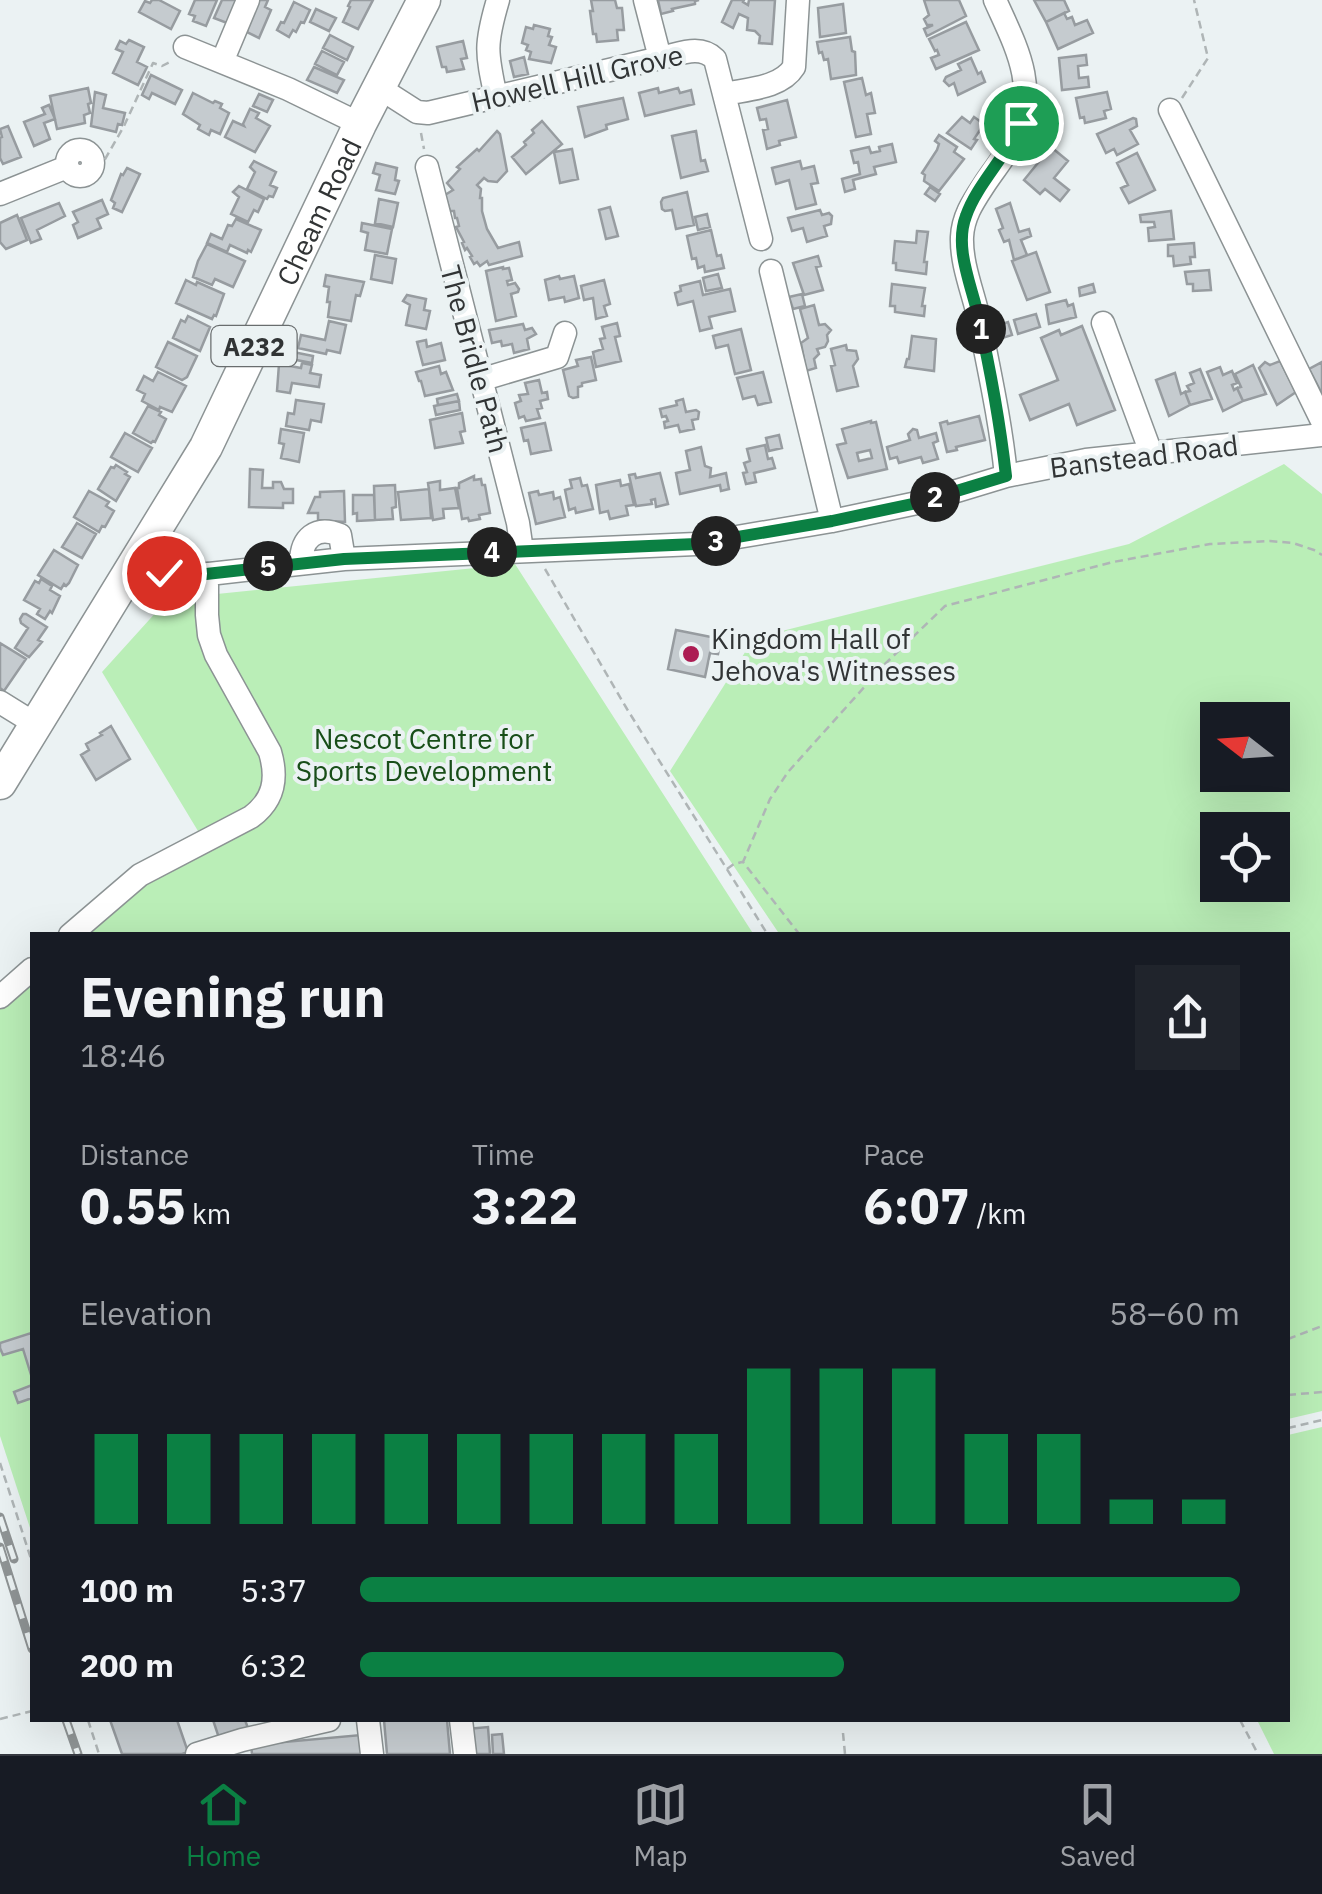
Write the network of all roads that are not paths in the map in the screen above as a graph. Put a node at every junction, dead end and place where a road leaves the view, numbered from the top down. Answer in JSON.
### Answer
{"nodes":[{"id":1,"x":248,"y":0,"type":"edge"},
{"id":2,"x":424,"y":0,"type":"edge"},
{"id":3,"x":498,"y":0,"type":"edge"},
{"id":4,"x":645,"y":0,"type":"edge"},
{"id":5,"x":798,"y":0,"type":"edge"},
{"id":6,"x":995,"y":0,"type":"edge"},
{"id":7,"x":185,"y":47,"type":"road end"},
{"id":8,"x":660,"y":58,"type":"junction"},
{"id":9,"x":222,"y":62,"type":"junction"},
{"id":10,"x":378,"y":87,"type":"junction"},
{"id":11,"x":725,"y":94,"type":"junction"},
{"id":12,"x":496,"y":96,"type":"junction"},
{"id":13,"x":1170,"y":110,"type":"road end"},
{"id":14,"x":360,"y":124,"type":"junction"},
{"id":15,"x":93,"y":164,"type":"road end"},
{"id":16,"x":427,"y":167,"type":"road end"},
{"id":17,"x":0,"y":194,"type":"edge"},
{"id":18,"x":761,"y":239,"type":"dead end"},
{"id":19,"x":771,"y":271,"type":"dead end"},
{"id":20,"x":1102,"y":322,"type":"dead end"},
{"id":21,"x":565,"y":333,"type":"dead end"},
{"id":22,"x":480,"y":380,"type":"junction"},
{"id":23,"x":1322,"y":422,"type":"edge"},
{"id":24,"x":1322,"y":435,"type":"edge"},
{"id":25,"x":1151,"y":453,"type":"junction"},
{"id":26,"x":1006,"y":476,"type":"junction"},
{"id":27,"x":832,"y":521,"type":"junction"},
{"id":28,"x":522,"y":551,"type":"junction"},
{"id":29,"x":137,"y":561,"type":"junction"},
{"id":30,"x":206,"y":574,"type":"junction"},
{"id":31,"x":0,"y":702,"type":"edge"},
{"id":32,"x":37,"y":726,"type":"junction"},
{"id":33,"x":0,"y":783,"type":"edge"},
{"id":34,"x":74,"y":932,"type":"edge"},
{"id":35,"x":30,"y":971,"type":"edge"},
{"id":36,"x":0,"y":998,"type":"edge"},
{"id":37,"x":320,"y":1722,"type":"edge"},
{"id":38,"x":368,"y":1722,"type":"edge"},
{"id":39,"x":462,"y":1722,"type":"edge"},
{"id":40,"x":197,"y":1754,"type":"edge"},
{"id":41,"x":372,"y":1754,"type":"edge"},
{"id":42,"x":465,"y":1754,"type":"edge"}],
"edges":[{"from":1,"to":9,"type":"street"},
{"from":2,"to":10,"type":"highway","name":"Cheam Road","number":"A232"},
{"from":3,"to":12,"type":"street"},
{"from":4,"to":8,"type":"street"},
{"from":5,"to":11,"type":"street"},
{"from":6,"to":26,"type":"street"},
{"from":7,"to":9,"type":"street"},
{"from":8,"to":11,"type":"street","name":"Howell Hill Grove"},
{"from":8,"to":12,"type":"street","name":"Howell Hill Grove"},
{"from":9,"to":14,"type":"street"},
{"from":10,"to":12,"type":"street","name":"Howell Hill Grove"},
{"from":10,"to":14,"type":"highway","name":"Cheam Road","number":"A232"},
{"from":11,"to":18,"type":"street","name":"Howell Hill Grove"},
{"from":13,"to":23,"type":"street"},
{"from":14,"to":29,"type":"highway","name":"Cheam Road","number":"A232"},
{"from":15,"to":17,"type":"street"},
{"from":16,"to":22,"type":"street","name":"The Bridle Path"},
{"from":19,"to":27,"type":"street"},
{"from":20,"to":25,"type":"street"},
{"from":21,"to":22,"type":"street"},
{"from":22,"to":28,"type":"street","name":"The Bridle Path"},
{"from":24,"to":25,"type":"street","name":"Banstead Road"},
{"from":25,"to":26,"type":"street","name":"Banstead Road"},
{"from":26,"to":27,"type":"street","name":"Banstead Road"},
{"from":27,"to":28,"type":"street","name":"Banstead Road"},
{"from":28,"to":30,"type":"street","name":"Banstead Road"},
{"from":29,"to":30,"type":"street","name":"Banstead Road"},
{"from":29,"to":32,"type":"highway","name":"Cheam Road","number":"A232"},
{"from":30,"to":34,"type":"street"},
{"from":31,"to":32,"type":"street"},
{"from":32,"to":33,"type":"highway","name":"Cheam Road","number":"A232"},
{"from":35,"to":36,"type":"street"},
{"from":37,"to":40,"type":"street"},
{"from":38,"to":41,"type":"street"},
{"from":39,"to":42,"type":"street"}]}
